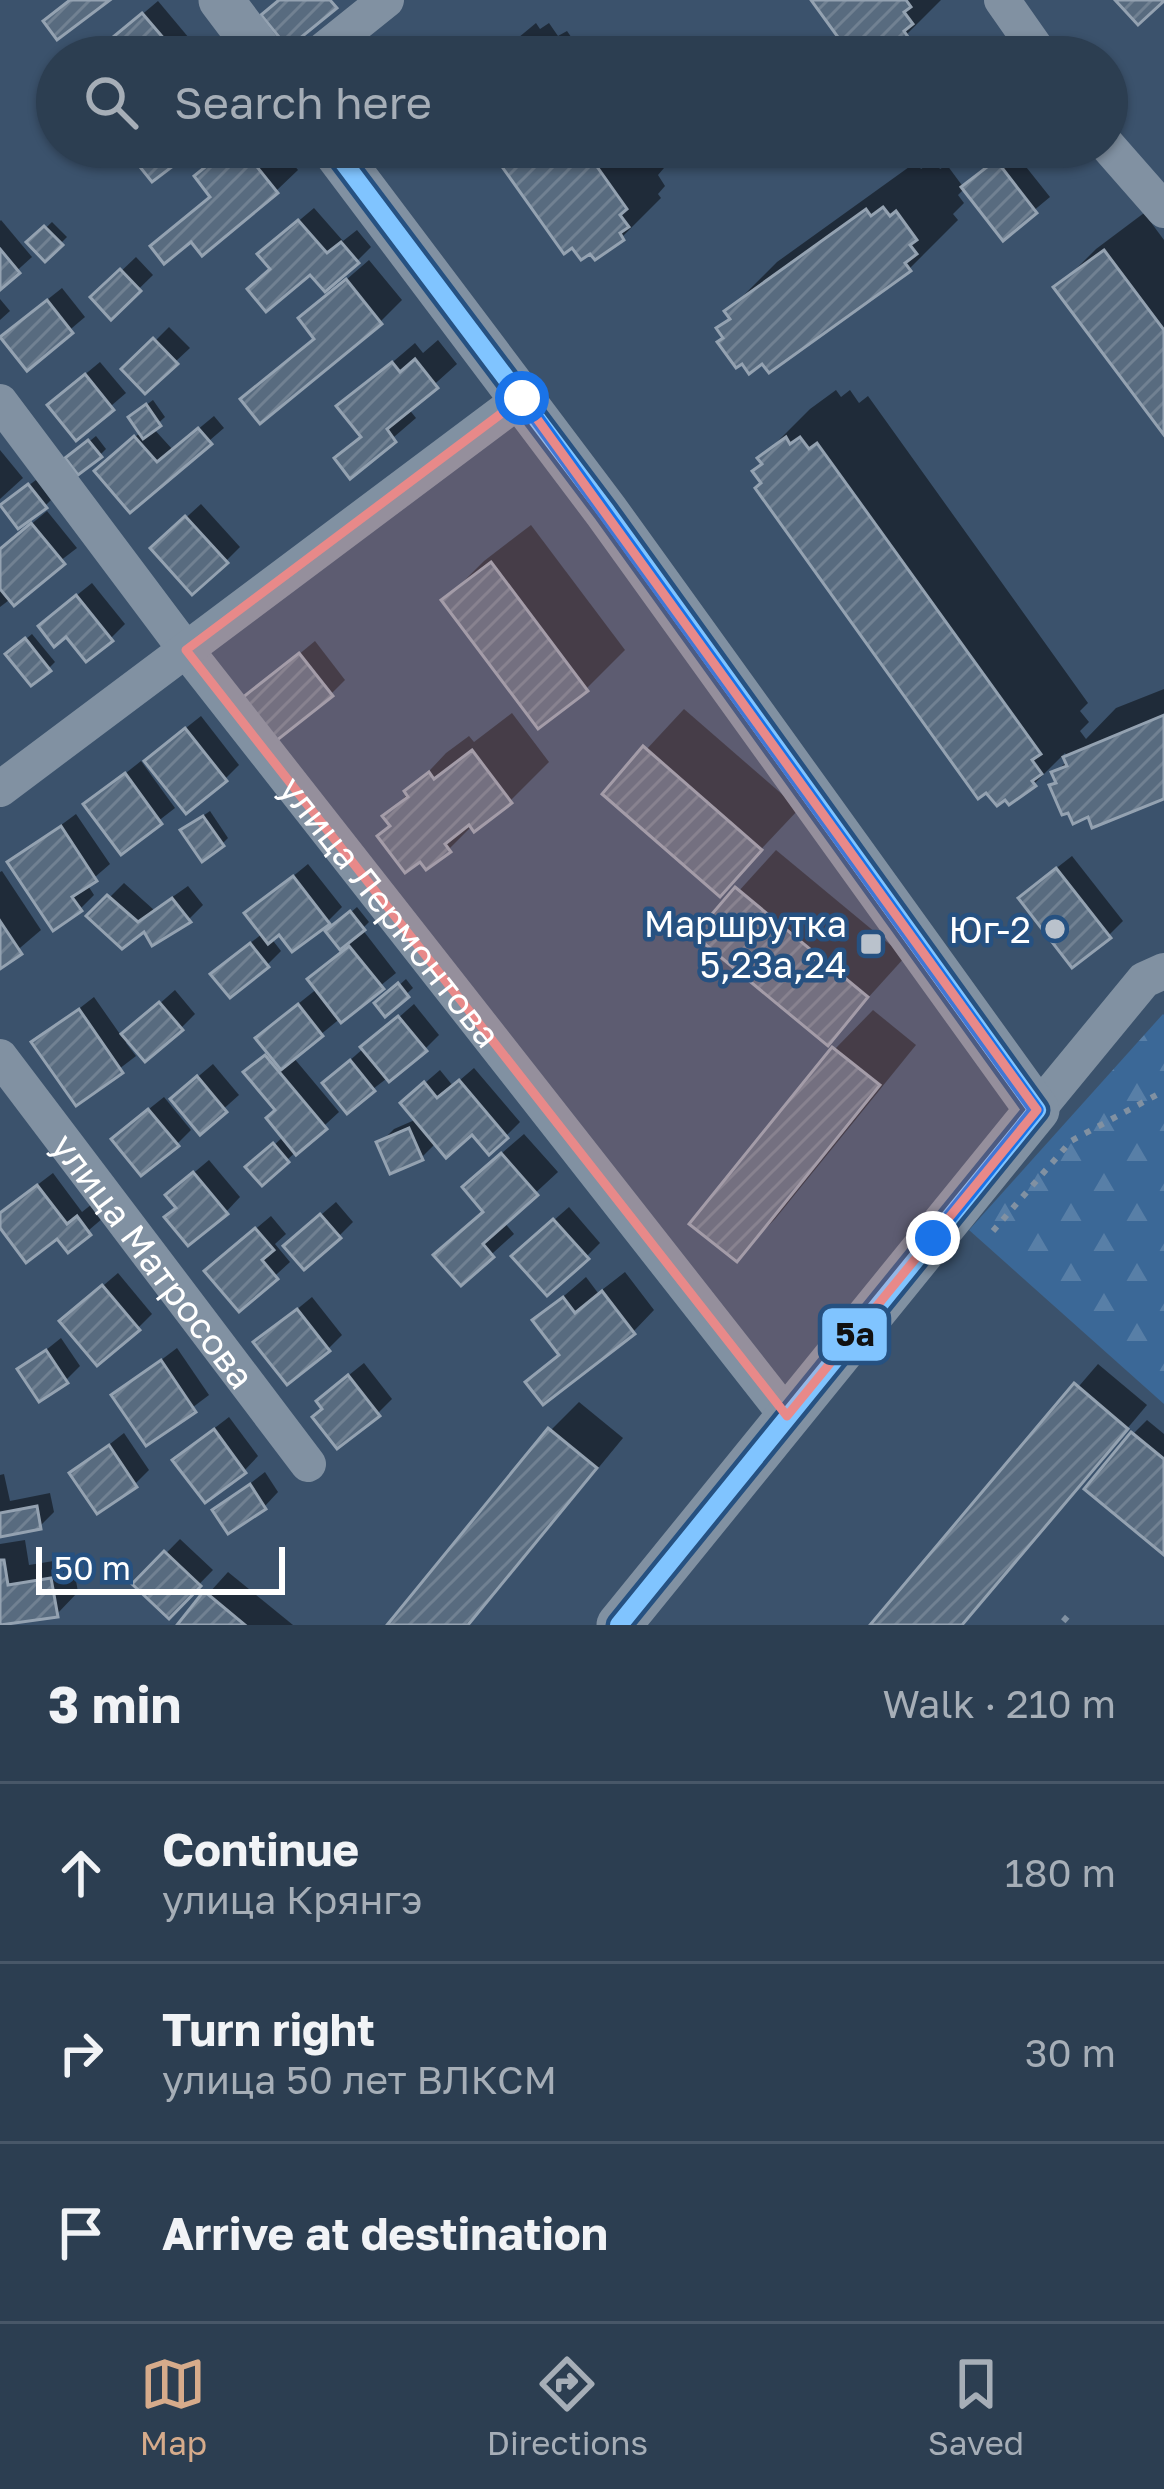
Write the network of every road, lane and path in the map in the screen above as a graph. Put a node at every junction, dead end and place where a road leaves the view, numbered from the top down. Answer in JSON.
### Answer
{"nodes":[{"id":1,"x":221,"y":0,"type":"edge"},
{"id":2,"x":386,"y":0,"type":"edge"},
{"id":3,"x":1002,"y":0,"type":"edge"},
{"id":4,"x":248,"y":36,"type":"edge"},
{"id":5,"x":341,"y":36,"type":"edge"},
{"id":6,"x":1027,"y":36,"type":"edge"},
{"id":7,"x":348,"y":168,"type":"edge"},
{"id":8,"x":1127,"y":168,"type":"edge"},
{"id":9,"x":1164,"y":210,"type":"edge"},
{"id":10,"x":522,"y":398,"type":"junction"},
{"id":11,"x":0,"y":402,"type":"edge"},
{"id":12,"x":187,"y":650,"type":"junction"},
{"id":13,"x":0,"y":789,"type":"edge"},
{"id":14,"x":1164,"y":971,"type":"edge"},
{"id":15,"x":0,"y":1057,"type":"edge"},
{"id":16,"x":1164,"y":1091,"type":"edge"},
{"id":17,"x":1036,"y":1110,"type":"junction"},
{"id":18,"x":980,"y":1246,"type":"dead end"},
{"id":19,"x":787,"y":1416,"type":"junction"},
{"id":20,"x":308,"y":1464,"type":"dead end"},
{"id":21,"x":1063,"y":1617,"type":"dead end"},
{"id":22,"x":619,"y":1625,"type":"edge"},
{"id":23,"x":1072,"y":1625,"type":"edge"}],
"edges":[{"from":1,"to":4,"type":"street"},
{"from":2,"to":5,"type":"street"},
{"from":3,"to":6,"type":"street"},
{"from":7,"to":10,"type":"street"},
{"from":8,"to":9,"type":"street"},
{"from":10,"to":12,"type":"street"},
{"from":10,"to":17,"type":"street"},
{"from":11,"to":12,"type":"street","name":"улица Лермонтова"},
{"from":12,"to":13,"type":"street"},
{"from":12,"to":19,"type":"street","name":"улица Лермонтова"},
{"from":14,"to":17,"type":"street"},
{"from":15,"to":20,"type":"street","name":"улица Матросова"},
{"from":16,"to":18,"type":"path"},
{"from":17,"to":19,"type":"street"},
{"from":19,"to":22,"type":"street"},
{"from":21,"to":23,"type":"path"}]}
